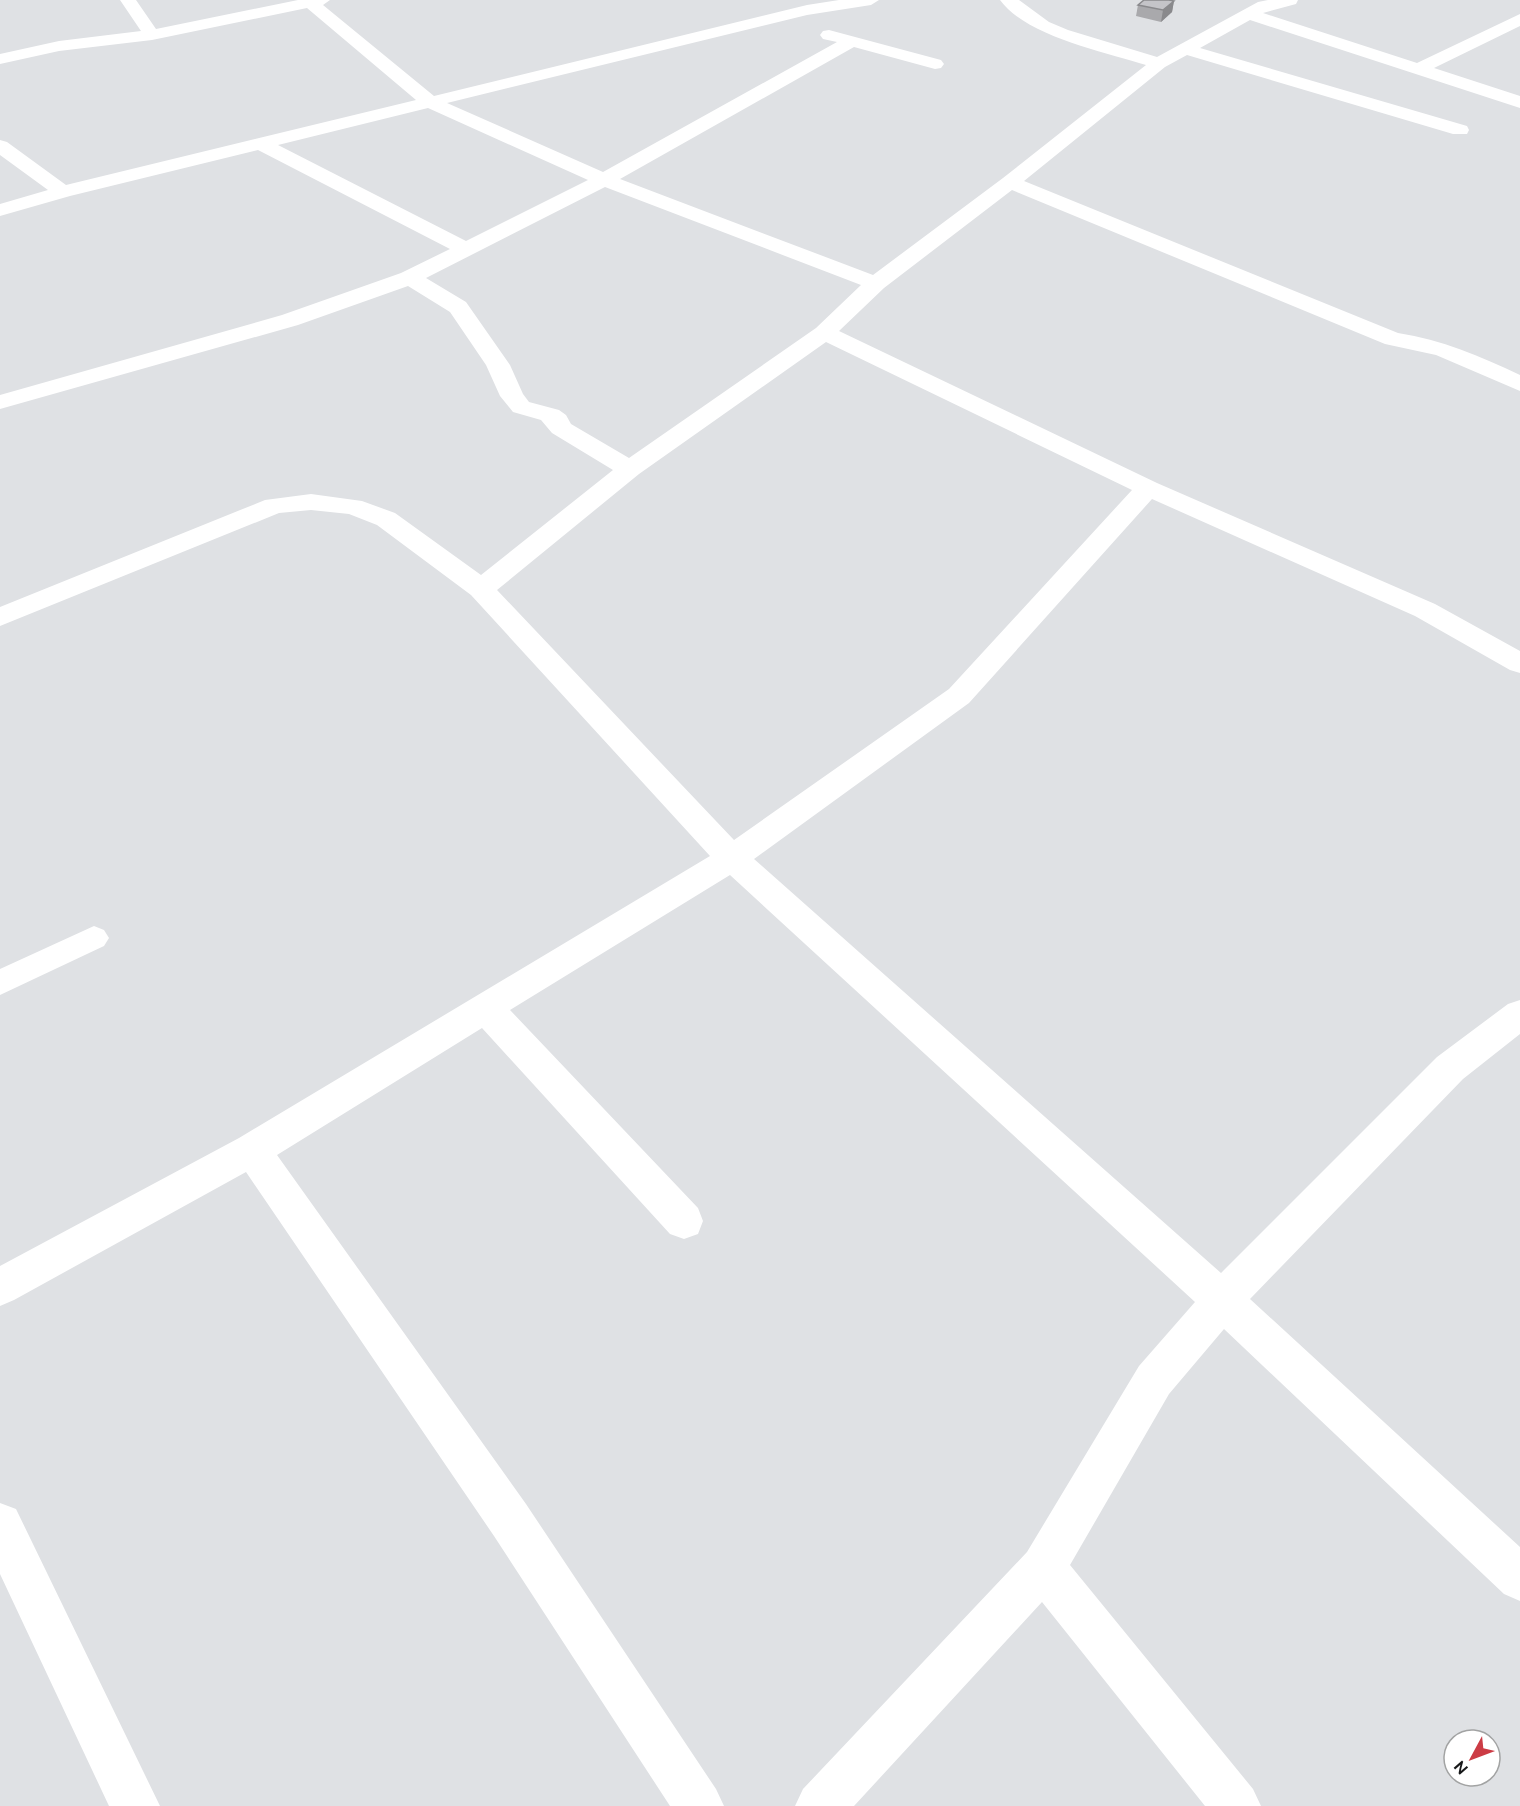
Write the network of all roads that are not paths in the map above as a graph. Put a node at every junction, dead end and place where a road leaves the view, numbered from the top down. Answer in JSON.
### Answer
{"nodes":[{"id":1,"x":128,"y":0,"type":"edge"},
{"id":2,"x":871,"y":0,"type":"edge"},
{"id":3,"x":1008,"y":0,"type":"edge"},
{"id":4,"x":1290,"y":0,"type":"edge"},
{"id":5,"x":313,"y":1,"type":"edge"},
{"id":6,"x":1258,"y":7,"type":"edge"},
{"id":7,"x":780,"y":17,"type":"junction"},
{"id":8,"x":1520,"y":20,"type":"edge"},
{"id":9,"x":152,"y":35,"type":"junction"},
{"id":10,"x":850,"y":42,"type":"junction"},
{"id":11,"x":1185,"y":49,"type":"junction"},
{"id":12,"x":0,"y":59,"type":"edge"},
{"id":13,"x":1159,"y":63,"type":"junction"},
{"id":14,"x":934,"y":64,"type":"dead end"},
{"id":15,"x":1419,"y":69,"type":"junction"},
{"id":16,"x":1520,"y":102,"type":"edge"},
{"id":17,"x":431,"y":103,"type":"junction"},
{"id":18,"x":1460,"y":130,"type":"dead end"},
{"id":19,"x":263,"y":145,"type":"junction"},
{"id":20,"x":0,"y":146,"type":"edge"},
{"id":21,"x":604,"y":180,"type":"junction"},
{"id":22,"x":1010,"y":182,"type":"junction"},
{"id":23,"x":63,"y":192,"type":"junction"},
{"id":24,"x":0,"y":210,"type":"edge"},
{"id":25,"x":466,"y":249,"type":"junction"},
{"id":26,"x":409,"y":278,"type":"junction"},
{"id":27,"x":876,"y":283,"type":"junction"},
{"id":28,"x":824,"y":333,"type":"junction"},
{"id":29,"x":1520,"y":384,"type":"edge"},
{"id":30,"x":0,"y":402,"type":"edge"},
{"id":31,"x":630,"y":470,"type":"junction"},
{"id":32,"x":1148,"y":488,"type":"junction"},
{"id":33,"x":481,"y":589,"type":"junction"},
{"id":34,"x":0,"y":617,"type":"edge"},
{"id":35,"x":1520,"y":663,"type":"edge"},
{"id":36,"x":732,"y":858,"type":"junction"},
{"id":37,"x":94,"y":938,"type":"dead end"},
{"id":38,"x":0,"y":983,"type":"edge"},
{"id":39,"x":486,"y":1008,"type":"junction"},
{"id":40,"x":1520,"y":1014,"type":"edge"},
{"id":41,"x":252,"y":1150,"type":"junction"},
{"id":42,"x":684,"y":1221,"type":"dead end"},
{"id":43,"x":0,"y":1287,"type":"edge"},
{"id":44,"x":1222,"y":1300,"type":"junction"},
{"id":45,"x":0,"y":1525,"type":"edge"},
{"id":46,"x":1043,"y":1568,"type":"junction"},
{"id":47,"x":1520,"y":1578,"type":"edge"},
{"id":48,"x":135,"y":1806,"type":"edge"},
{"id":49,"x":699,"y":1806,"type":"edge"},
{"id":50,"x":820,"y":1806,"type":"edge"},
{"id":51,"x":1236,"y":1806,"type":"edge"}],
"edges":[{"from":1,"to":9,"type":"street"},
{"from":2,"to":7,"type":"street"},
{"from":3,"to":13,"type":"street"},
{"from":4,"to":6,"type":"street"},
{"from":5,"to":9,"type":"street"},
{"from":5,"to":17,"type":"street"},
{"from":6,"to":11,"type":"street"},
{"from":6,"to":15,"type":"street"},
{"from":7,"to":10,"type":"street"},
{"from":7,"to":17,"type":"street"},
{"from":8,"to":15,"type":"street"},
{"from":9,"to":12,"type":"street"},
{"from":10,"to":14,"type":"street"},
{"from":10,"to":21,"type":"street"},
{"from":11,"to":13,"type":"street"},
{"from":11,"to":18,"type":"street"},
{"from":13,"to":22,"type":"street"},
{"from":15,"to":16,"type":"street"},
{"from":17,"to":19,"type":"street"},
{"from":17,"to":21,"type":"street"},
{"from":19,"to":23,"type":"street"},
{"from":19,"to":25,"type":"street"},
{"from":20,"to":23,"type":"street"},
{"from":21,"to":25,"type":"street"},
{"from":21,"to":27,"type":"street"},
{"from":22,"to":27,"type":"street"},
{"from":22,"to":29,"type":"street"},
{"from":23,"to":24,"type":"street"},
{"from":25,"to":26,"type":"street"},
{"from":26,"to":30,"type":"street"},
{"from":26,"to":31,"type":"street"},
{"from":27,"to":28,"type":"street"},
{"from":28,"to":31,"type":"street"},
{"from":28,"to":32,"type":"street"},
{"from":31,"to":33,"type":"street"},
{"from":32,"to":35,"type":"street"},
{"from":32,"to":36,"type":"street"},
{"from":33,"to":34,"type":"street"},
{"from":33,"to":36,"type":"street"},
{"from":36,"to":39,"type":"street"},
{"from":36,"to":44,"type":"street"},
{"from":37,"to":38,"type":"lane"},
{"from":39,"to":41,"type":"street"},
{"from":39,"to":42,"type":"street"},
{"from":40,"to":44,"type":"street"},
{"from":41,"to":43,"type":"street"},
{"from":41,"to":49,"type":"street"},
{"from":44,"to":46,"type":"street"},
{"from":44,"to":47,"type":"street"},
{"from":45,"to":48,"type":"street"},
{"from":46,"to":50,"type":"street"},
{"from":46,"to":51,"type":"street"}]}
